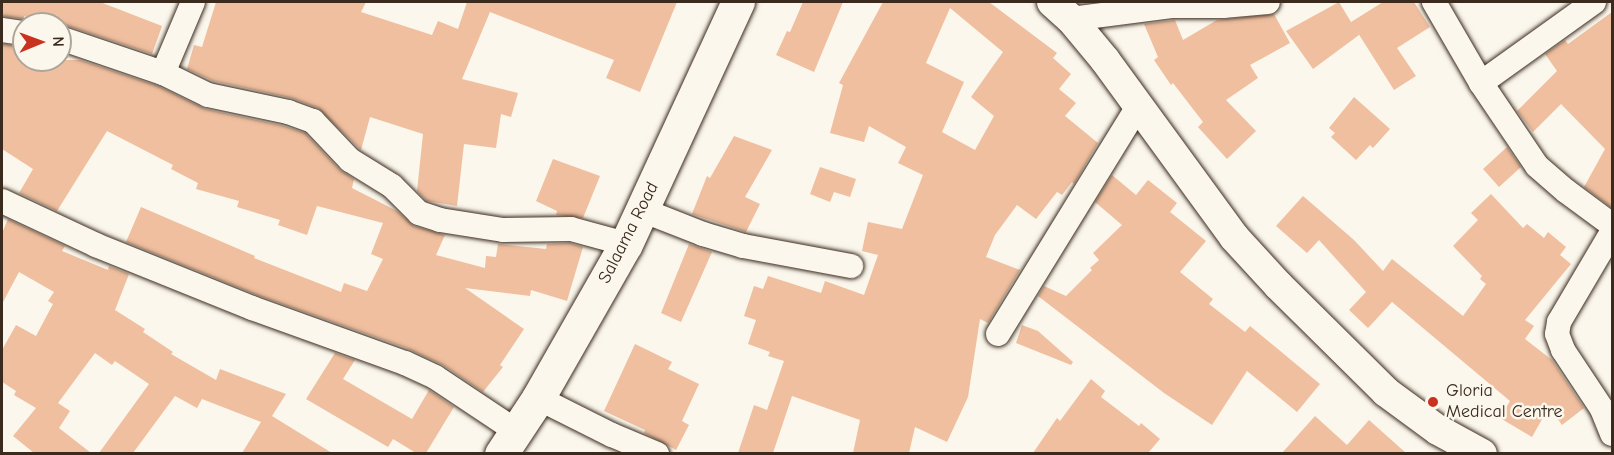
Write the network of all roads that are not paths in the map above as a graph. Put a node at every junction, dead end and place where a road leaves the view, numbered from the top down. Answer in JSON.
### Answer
{"nodes":[{"id":1,"x":193,"y":2,"type":"edge"},
{"id":2,"x":738,"y":2,"type":"edge"},
{"id":3,"x":1268,"y":2,"type":"edge"},
{"id":4,"x":1434,"y":2,"type":"edge"},
{"id":5,"x":1594,"y":2,"type":"edge"},
{"id":6,"x":1223,"y":4,"type":"edge"},
{"id":7,"x":1061,"y":10,"type":"edge"},
{"id":8,"x":72,"y":42,"type":"edge"},
{"id":9,"x":163,"y":73,"type":"junction"},
{"id":10,"x":1480,"y":83,"type":"junction"},
{"id":11,"x":1138,"y":106,"type":"junction"},
{"id":12,"x":2,"y":201,"type":"edge"},
{"id":13,"x":642,"y":210,"type":"junction"},
{"id":14,"x":1612,"y":225,"type":"edge"},
{"id":15,"x":1612,"y":232,"type":"edge"},
{"id":16,"x":627,"y":244,"type":"junction"},
{"id":17,"x":851,"y":266,"type":"dead end"},
{"id":18,"x":998,"y":334,"type":"dead end"},
{"id":19,"x":538,"y":398,"type":"junction"},
{"id":20,"x":1612,"y":434,"type":"edge"},
{"id":21,"x":509,"y":442,"type":"edge"},
{"id":22,"x":657,"y":453,"type":"edge"},
{"id":23,"x":1482,"y":453,"type":"edge"}],
"edges":[{"from":1,"to":9,"type":"street"},
{"from":2,"to":13,"type":"main road","name":"Salaama Road"},
{"from":3,"to":6,"type":"street"},
{"from":4,"to":10,"type":"street"},
{"from":5,"to":10,"type":"street"},
{"from":6,"to":7,"type":"street"},
{"from":7,"to":11,"type":"street"},
{"from":8,"to":9,"type":"street"},
{"from":9,"to":16,"type":"street"},
{"from":10,"to":14,"type":"street"},
{"from":11,"to":18,"type":"street"},
{"from":11,"to":23,"type":"street"},
{"from":12,"to":21,"type":"street"},
{"from":13,"to":16,"type":"main road","name":"Salaama Road"},
{"from":13,"to":17,"type":"street"},
{"from":15,"to":20,"type":"street"},
{"from":16,"to":19,"type":"main road","name":"Salaama Road"},
{"from":19,"to":21,"type":"main road","name":"Salaama Road"},
{"from":19,"to":22,"type":"street"}]}
